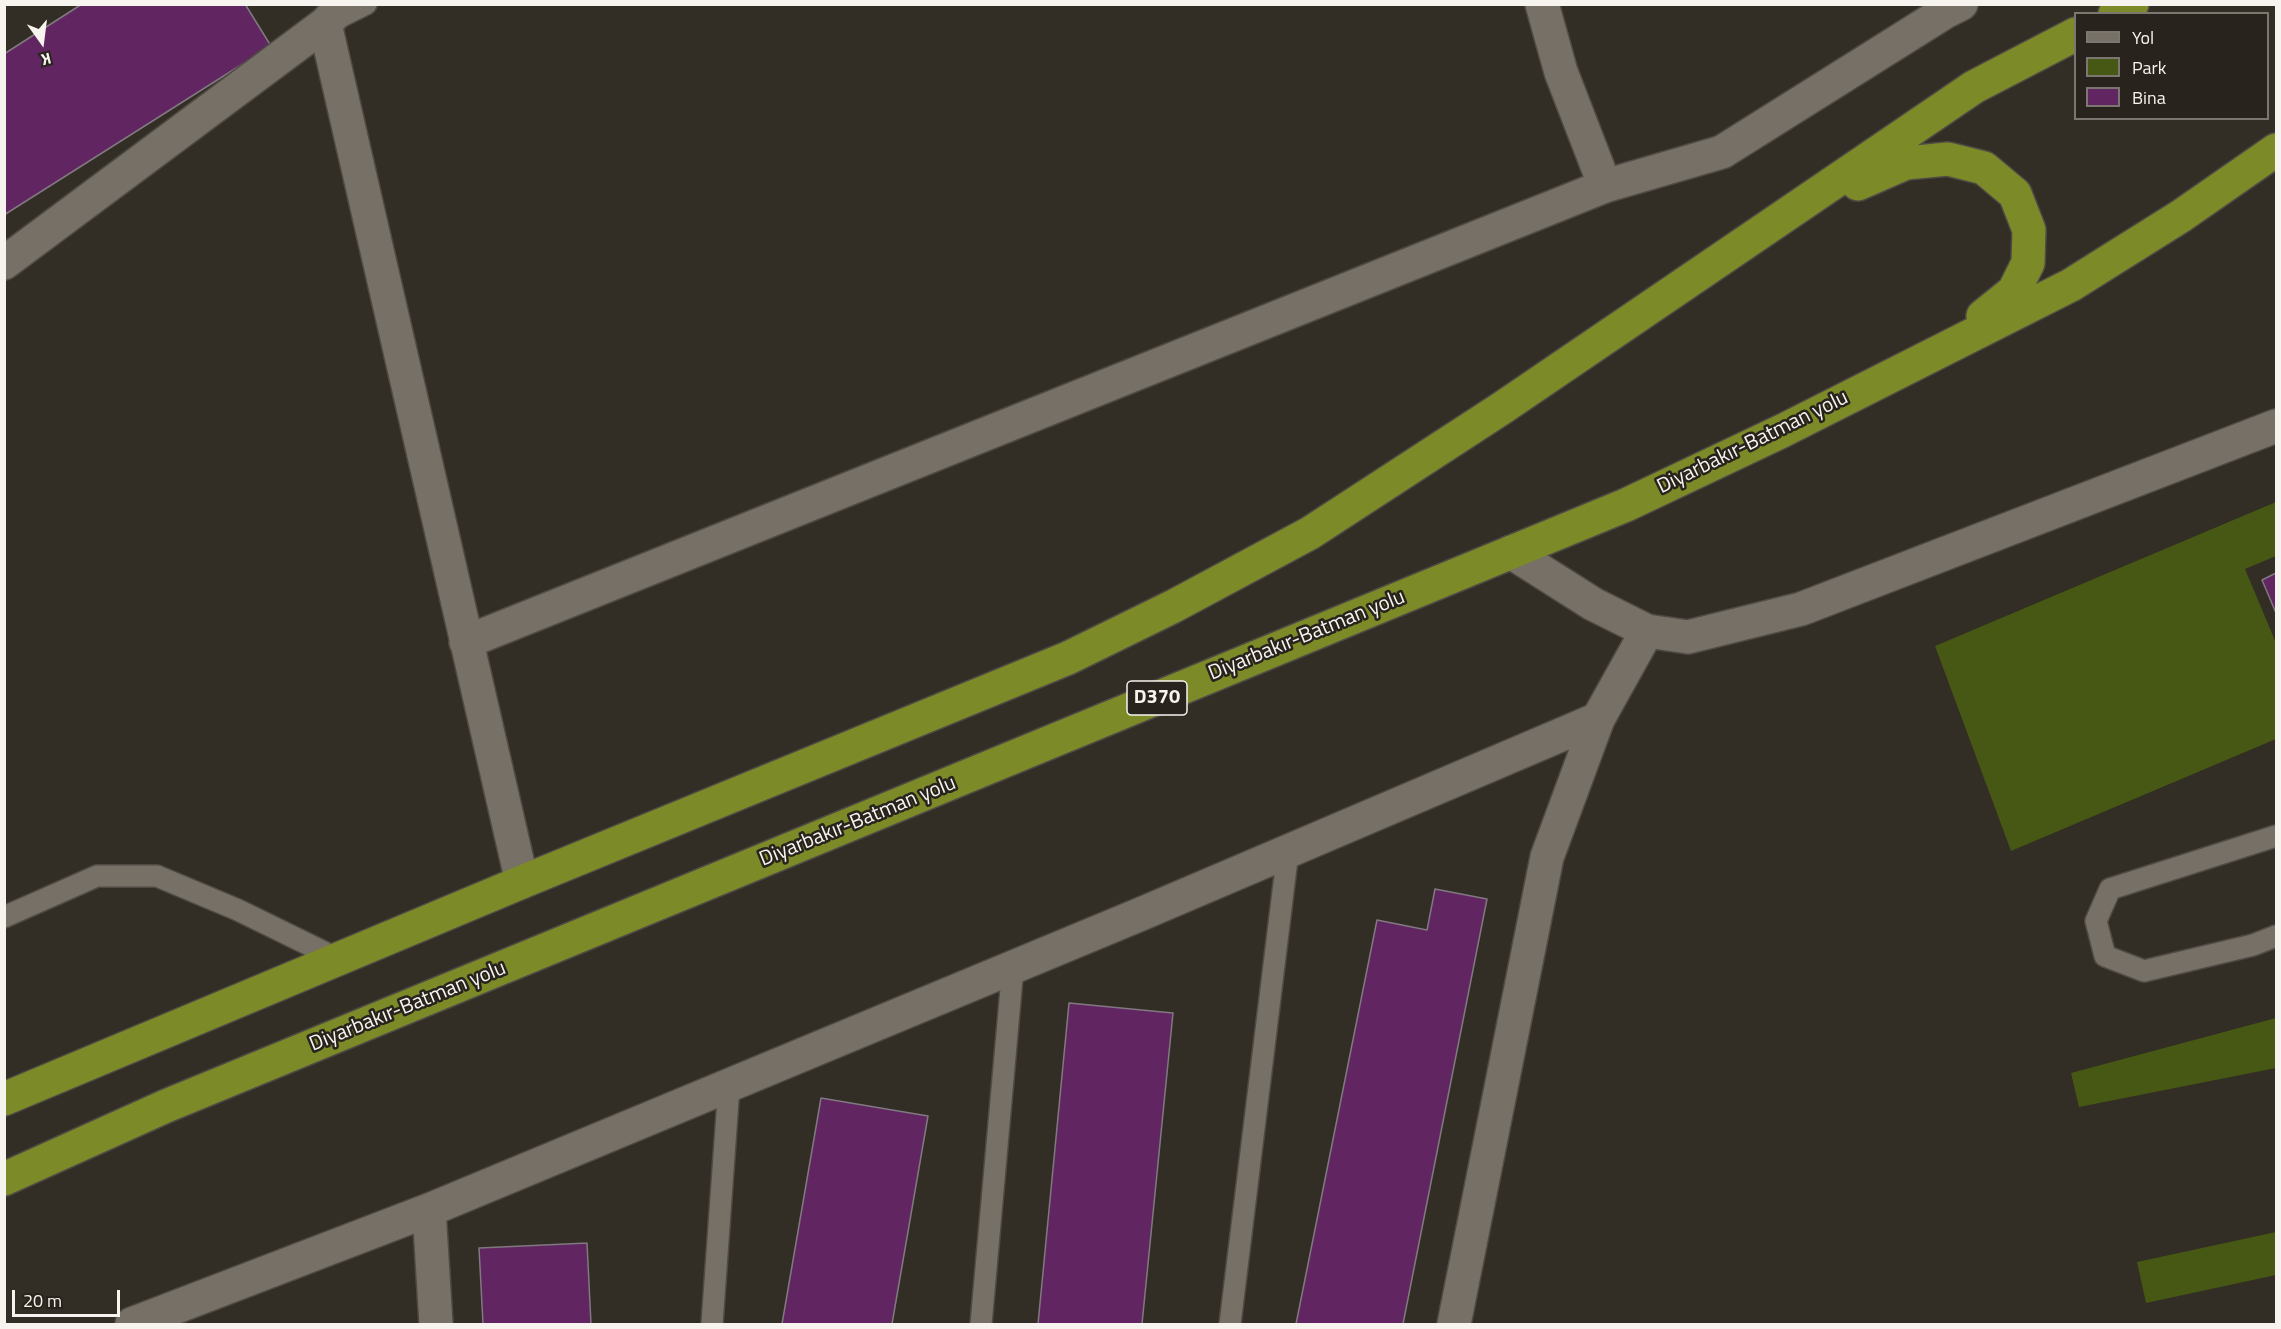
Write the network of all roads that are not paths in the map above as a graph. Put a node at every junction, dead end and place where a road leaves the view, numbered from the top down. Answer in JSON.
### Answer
{"nodes":[{"id":1,"x":366,"y":4,"type":"edge"},
{"id":2,"x":1542,"y":4,"type":"edge"},
{"id":3,"x":1961,"y":4,"type":"edge"},
{"id":4,"x":2132,"y":4,"type":"edge"},
{"id":5,"x":2118,"y":12,"type":"edge"},
{"id":6,"x":335,"y":14,"type":"edge"},
{"id":7,"x":2074,"y":35,"type":"edge"},
{"id":8,"x":2277,"y":150,"type":"edge"},
{"id":9,"x":1605,"y":186,"type":"junction"},
{"id":10,"x":1788,"y":213,"type":"junction"},
{"id":11,"x":4,"y":262,"type":"edge"},
{"id":12,"x":1937,"y":352,"type":"junction"},
{"id":13,"x":2277,"y":426,"type":"edge"},
{"id":14,"x":1511,"y":552,"type":"junction"},
{"id":15,"x":1647,"y":631,"type":"junction"},
{"id":16,"x":466,"y":642,"type":"junction"},
{"id":17,"x":1598,"y":719,"type":"junction"},
{"id":18,"x":2277,"y":836,"type":"edge"},
{"id":19,"x":1288,"y":851,"type":"junction"},
{"id":20,"x":522,"y":882,"type":"junction"},
{"id":21,"x":4,"y":917,"type":"edge"},
{"id":22,"x":2277,"y":936,"type":"edge"},
{"id":23,"x":338,"y":959,"type":"junction"},
{"id":24,"x":1013,"y":967,"type":"junction"},
{"id":25,"x":729,"y":1086,"type":"junction"},
{"id":26,"x":4,"y":1099,"type":"edge"},
{"id":27,"x":4,"y":1179,"type":"edge"},
{"id":28,"x":429,"y":1210,"type":"junction"},
{"id":29,"x":132,"y":1324,"type":"edge"},
{"id":30,"x":436,"y":1324,"type":"edge"},
{"id":31,"x":712,"y":1324,"type":"edge"},
{"id":32,"x":981,"y":1324,"type":"edge"},
{"id":33,"x":1230,"y":1324,"type":"edge"},
{"id":34,"x":1454,"y":1324,"type":"edge"}],
"edges":[{"from":1,"to":6,"type":"lane"},
{"from":2,"to":9,"type":"street"},
{"from":3,"to":9,"type":"street"},
{"from":4,"to":5,"type":"highway"},
{"from":6,"to":11,"type":"street"},
{"from":6,"to":16,"type":"street"},
{"from":7,"to":10,"type":"highway"},
{"from":8,"to":12,"type":"highway","name":"Diyarbakır-Batman yolu","number":"D370"},
{"from":9,"to":16,"type":"street"},
{"from":10,"to":12,"type":"highway"},
{"from":10,"to":20,"type":"highway"},
{"from":12,"to":14,"type":"highway","name":"Diyarbakır-Batman yolu","number":"D370"},
{"from":13,"to":15,"type":"street"},
{"from":14,"to":15,"type":"street"},
{"from":14,"to":27,"type":"highway","name":"Diyarbakır-Batman yolu","number":"D370"},
{"from":15,"to":17,"type":"street"},
{"from":16,"to":20,"type":"street"},
{"from":17,"to":19,"type":"street"},
{"from":17,"to":34,"type":"street"},
{"from":18,"to":22,"type":"lane"},
{"from":19,"to":24,"type":"street"},
{"from":19,"to":33,"type":"lane"},
{"from":20,"to":23,"type":"highway"},
{"from":21,"to":23,"type":"lane"},
{"from":23,"to":26,"type":"highway"},
{"from":24,"to":25,"type":"street"},
{"from":24,"to":32,"type":"lane"},
{"from":25,"to":28,"type":"street"},
{"from":25,"to":31,"type":"lane"},
{"from":28,"to":29,"type":"street"},
{"from":28,"to":30,"type":"street"}]}
